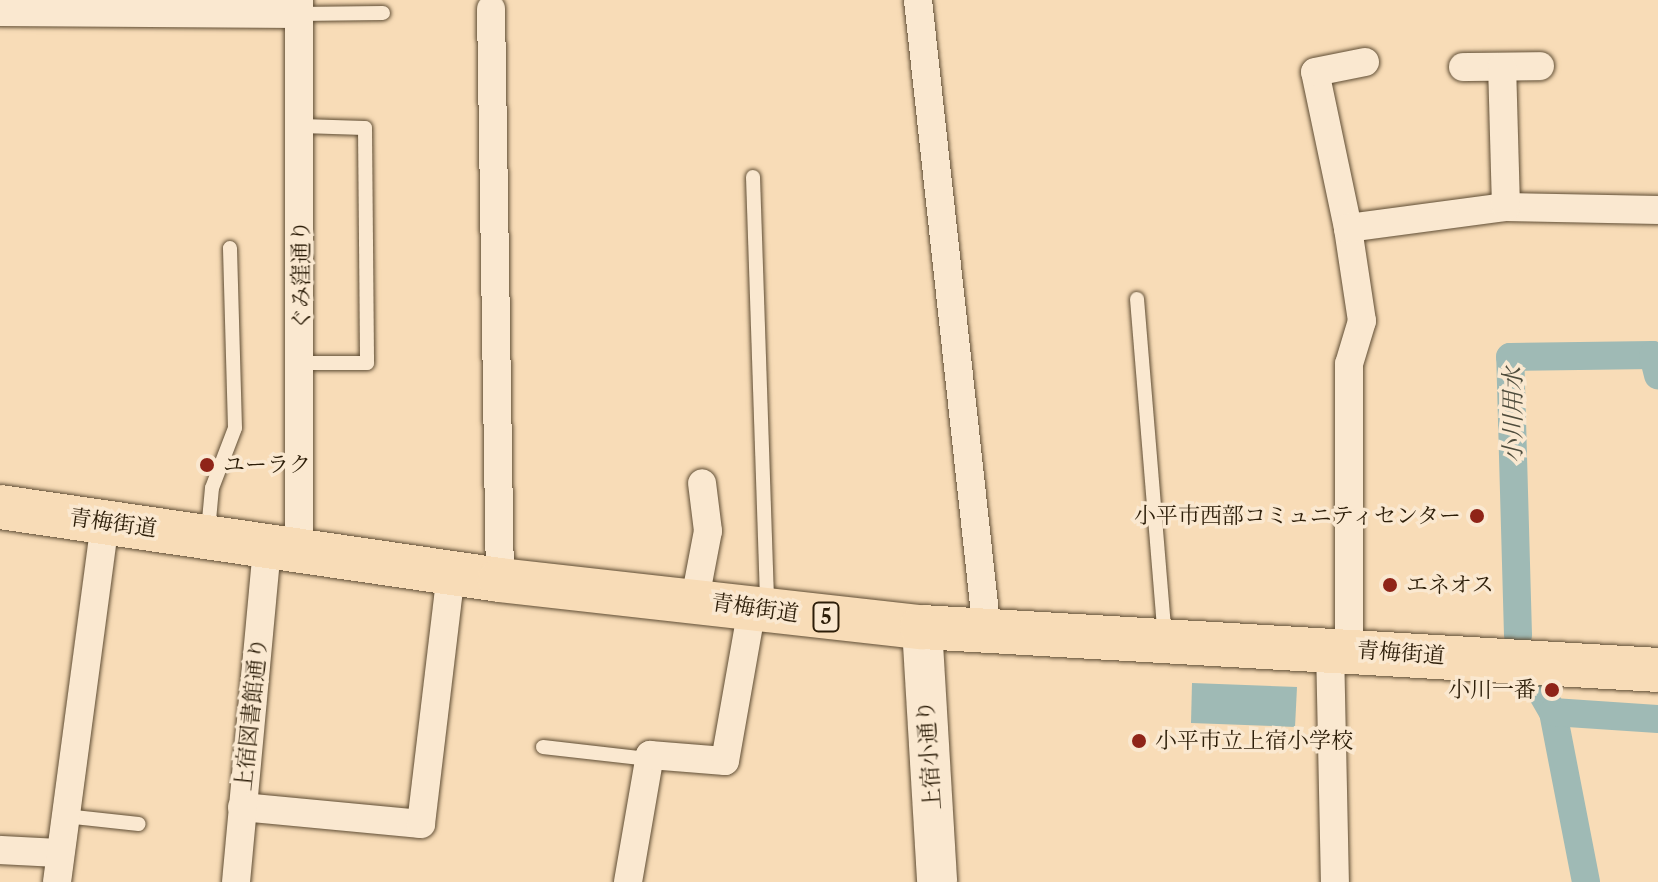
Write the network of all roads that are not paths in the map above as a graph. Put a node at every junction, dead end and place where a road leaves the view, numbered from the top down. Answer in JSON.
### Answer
{"nodes":[{"id":1,"x":918,"y":0,"type":"edge"},
{"id":2,"x":298,"y":7,"type":"edge"},
{"id":3,"x":491,"y":9,"type":"dead end"},
{"id":4,"x":0,"y":12,"type":"edge"},
{"id":5,"x":383,"y":13,"type":"dead end"},
{"id":6,"x":1365,"y":62,"type":"dead end"},
{"id":7,"x":1540,"y":66,"type":"dead end"},
{"id":8,"x":1463,"y":67,"type":"dead end"},
{"id":9,"x":1502,"y":67,"type":"junction"},
{"id":10,"x":301,"y":126,"type":"junction"},
{"id":11,"x":753,"y":177,"type":"dead end"},
{"id":12,"x":1506,"y":207,"type":"junction"},
{"id":13,"x":1658,"y":210,"type":"edge"},
{"id":14,"x":1348,"y":228,"type":"junction"},
{"id":15,"x":230,"y":248,"type":"dead end"},
{"id":16,"x":1137,"y":299,"type":"dead end"},
{"id":17,"x":302,"y":363,"type":"junction"},
{"id":18,"x":702,"y":483,"type":"dead end"},
{"id":19,"x":0,"y":507,"type":"edge"},
{"id":20,"x":105,"y":522,"type":"junction"},
{"id":21,"x":208,"y":538,"type":"junction"},
{"id":22,"x":283,"y":548,"type":"junction"},
{"id":23,"x":451,"y":573,"type":"junction"},
{"id":24,"x":500,"y":580,"type":"junction"},
{"id":25,"x":695,"y":599,"type":"junction"},
{"id":26,"x":760,"y":609,"type":"junction"},
{"id":27,"x":922,"y":627,"type":"junction"},
{"id":28,"x":987,"y":632,"type":"junction"},
{"id":29,"x":1165,"y":639,"type":"junction"},
{"id":30,"x":1339,"y":648,"type":"junction"},
{"id":31,"x":1658,"y":670,"type":"edge"},
{"id":32,"x":543,"y":747,"type":"dead end"},
{"id":33,"x":649,"y":759,"type":"junction"},
{"id":34,"x":242,"y":807,"type":"junction"},
{"id":35,"x":65,"y":816,"type":"junction"},
{"id":36,"x":139,"y":824,"type":"dead end"},
{"id":37,"x":0,"y":850,"type":"edge"},
{"id":38,"x":59,"y":853,"type":"junction"},
{"id":39,"x":57,"y":882,"type":"edge"},
{"id":40,"x":236,"y":882,"type":"edge"},
{"id":41,"x":628,"y":882,"type":"edge"},
{"id":42,"x":937,"y":882,"type":"edge"},
{"id":43,"x":1335,"y":882,"type":"edge"}],
"edges":[{"from":1,"to":28,"type":"street"},
{"from":2,"to":4,"type":"street"},
{"from":2,"to":5,"type":"lane"},
{"from":2,"to":10,"type":"street","name":"ぐみ窪通り"},
{"from":3,"to":24,"type":"street"},
{"from":6,"to":14,"type":"street"},
{"from":7,"to":9,"type":"street"},
{"from":8,"to":9,"type":"street"},
{"from":9,"to":12,"type":"street"},
{"from":10,"to":17,"type":"street","name":"ぐみ窪通り"},
{"from":10,"to":17,"type":"lane"},
{"from":11,"to":26,"type":"lane"},
{"from":12,"to":13,"type":"street"},
{"from":12,"to":14,"type":"street"},
{"from":14,"to":30,"type":"street"},
{"from":15,"to":21,"type":"lane"},
{"from":16,"to":29,"type":"lane"},
{"from":17,"to":22,"type":"street","name":"ぐみ窪通り"},
{"from":18,"to":25,"type":"street"},
{"from":19,"to":20,"type":"main road","name":"青梅街道","number":"5"},
{"from":20,"to":21,"type":"main road","name":"青梅街道","number":"5"},
{"from":20,"to":35,"type":"street"},
{"from":21,"to":22,"type":"main road","name":"青梅街道","number":"5"},
{"from":22,"to":23,"type":"main road","name":"青梅街道","number":"5"},
{"from":22,"to":34,"type":"street","name":"上宿図書館通り"},
{"from":23,"to":24,"type":"main road","name":"青梅街道","number":"5"},
{"from":23,"to":34,"type":"street"},
{"from":24,"to":25,"type":"main road","name":"青梅街道","number":"5"},
{"from":25,"to":26,"type":"main road","name":"青梅街道","number":"5"},
{"from":26,"to":27,"type":"main road","name":"青梅街道","number":"5"},
{"from":26,"to":33,"type":"street"},
{"from":27,"to":28,"type":"main road","name":"青梅街道","number":"5"},
{"from":27,"to":42,"type":"street","name":"上宿小通り"},
{"from":28,"to":29,"type":"main road","name":"青梅街道","number":"5"},
{"from":29,"to":30,"type":"main road","name":"青梅街道","number":"5"},
{"from":30,"to":31,"type":"main road","name":"青梅街道","number":"5"},
{"from":30,"to":43,"type":"street"},
{"from":32,"to":33,"type":"lane"},
{"from":33,"to":41,"type":"street"},
{"from":34,"to":40,"type":"street","name":"上宿図書館通り"},
{"from":35,"to":36,"type":"lane"},
{"from":35,"to":38,"type":"street"},
{"from":37,"to":38,"type":"street"},
{"from":38,"to":39,"type":"street"}]}
